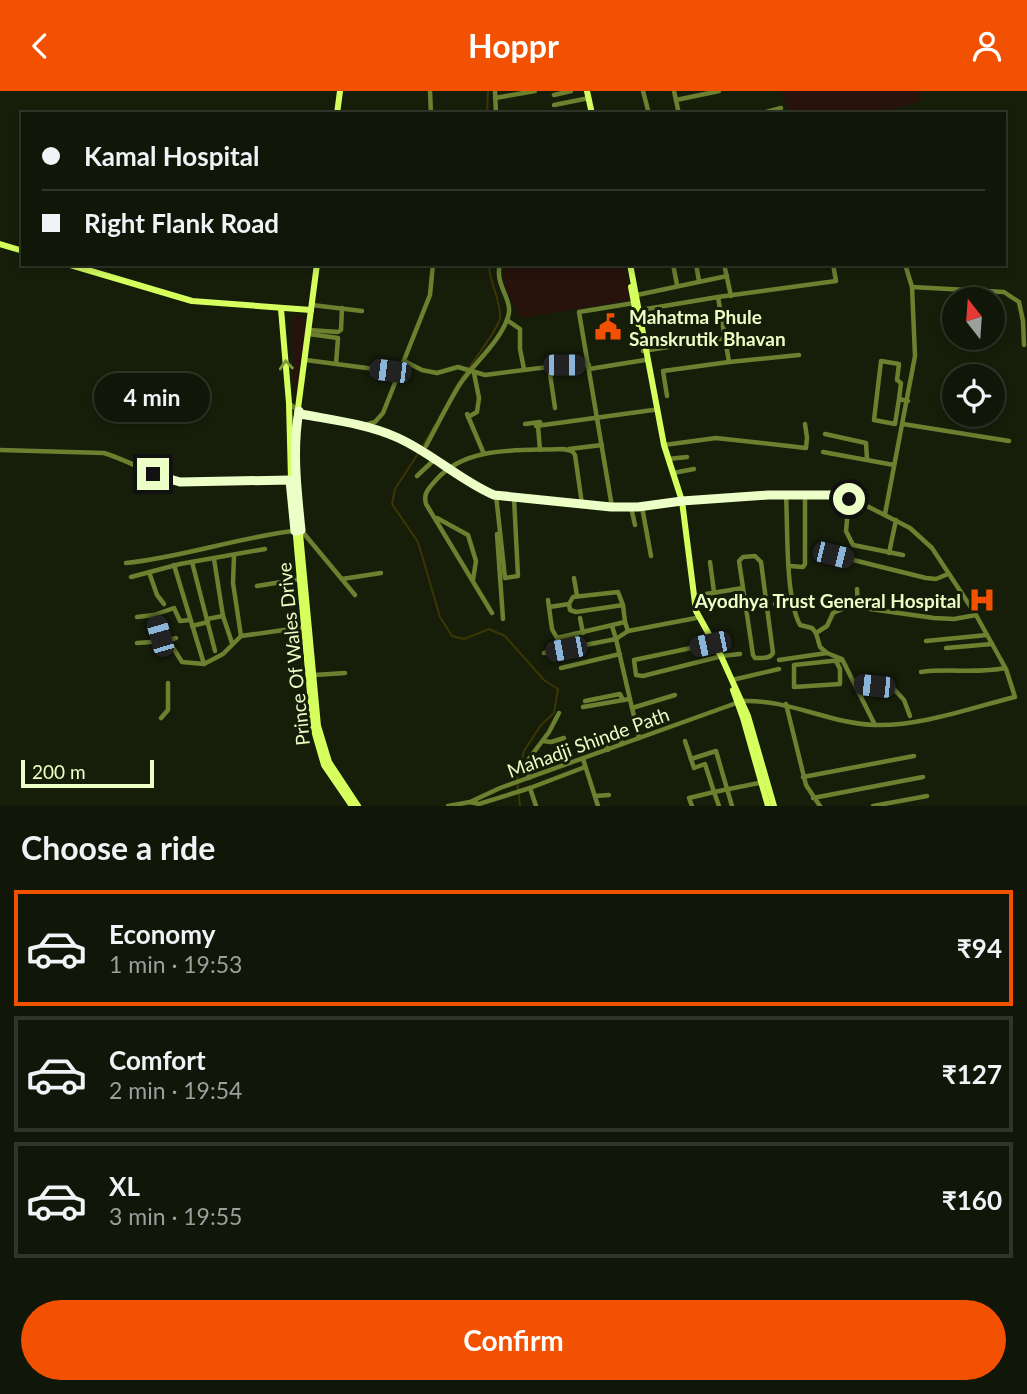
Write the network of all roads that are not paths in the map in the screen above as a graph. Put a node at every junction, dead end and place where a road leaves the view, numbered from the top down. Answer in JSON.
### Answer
{"nodes":[{"id":1,"x":340,"y":91,"type":"edge"},
{"id":2,"x":430,"y":91,"type":"edge"},
{"id":3,"x":495,"y":91,"type":"edge"},
{"id":4,"x":535,"y":91,"type":"edge"},
{"id":5,"x":571,"y":91,"type":"edge"},
{"id":6,"x":643,"y":91,"type":"edge"},
{"id":7,"x":674,"y":91,"type":"edge"},
{"id":8,"x":719,"y":91,"type":"edge"},
{"id":9,"x":589,"y":93,"type":"edge"},
{"id":10,"x":554,"y":95,"type":"dead end"},
{"id":11,"x":495,"y":98,"type":"junction"},
{"id":12,"x":676,"y":100,"type":"junction"},
{"id":13,"x":554,"y":105,"type":"dead end"},
{"id":14,"x":781,"y":108,"type":"dead end"},
{"id":15,"x":337,"y":112,"type":"edge"},
{"id":16,"x":431,"y":112,"type":"edge"},
{"id":17,"x":496,"y":112,"type":"edge"},
{"id":18,"x":594,"y":112,"type":"edge"},
{"id":19,"x":648,"y":112,"type":"edge"},
{"id":20,"x":679,"y":112,"type":"edge"},
{"id":21,"x":766,"y":112,"type":"edge"},
{"id":22,"x":0,"y":244,"type":"edge"},
{"id":23,"x":21,"y":250,"type":"edge"},
{"id":24,"x":73,"y":266,"type":"edge"},
{"id":25,"x":317,"y":266,"type":"edge"},
{"id":26,"x":433,"y":266,"type":"edge"},
{"id":27,"x":500,"y":266,"type":"edge"},
{"id":28,"x":628,"y":266,"type":"edge"},
{"id":29,"x":673,"y":266,"type":"edge"},
{"id":30,"x":696,"y":266,"type":"edge"},
{"id":31,"x":724,"y":266,"type":"edge"},
{"id":32,"x":833,"y":266,"type":"edge"},
{"id":33,"x":906,"y":266,"type":"edge"},
{"id":34,"x":727,"y":276,"type":"junction"},
{"id":35,"x":699,"y":281,"type":"junction"},
{"id":36,"x":677,"y":285,"type":"junction"},
{"id":37,"x":912,"y":287,"type":"junction"},
{"id":38,"x":731,"y":296,"type":"junction"},
{"id":39,"x":718,"y":297,"type":"junction"},
{"id":40,"x":637,"y":303,"type":"junction"},
{"id":41,"x":312,"y":307,"type":"junction"},
{"id":42,"x":281,"y":309,"type":"junction"},
{"id":43,"x":342,"y":309,"type":"junction"},
{"id":44,"x":362,"y":311,"type":"dead end"},
{"id":45,"x":507,"y":320,"type":"junction"},
{"id":46,"x":309,"y":332,"type":"junction"},
{"id":47,"x":725,"y":338,"type":"junction"},
{"id":48,"x":1024,"y":345,"type":"dead end"},
{"id":49,"x":645,"y":351,"type":"junction"},
{"id":50,"x":799,"y":355,"type":"dead end"},
{"id":51,"x":306,"y":360,"type":"junction"},
{"id":52,"x":645,"y":360,"type":"junction"},
{"id":53,"x":404,"y":361,"type":"junction"},
{"id":54,"x":729,"y":362,"type":"junction"},
{"id":55,"x":336,"y":364,"type":"junction"},
{"id":56,"x":549,"y":367,"type":"junction"},
{"id":57,"x":589,"y":367,"type":"junction"},
{"id":58,"x":524,"y":369,"type":"junction"},
{"id":59,"x":390,"y":371,"type":"dead end"},
{"id":60,"x":472,"y":373,"type":"junction"},
{"id":61,"x":667,"y":395,"type":"dead end"},
{"id":62,"x":899,"y":400,"type":"junction"},
{"id":63,"x":908,"y":401,"type":"junction"},
{"id":64,"x":289,"y":403,"type":"junction"},
{"id":65,"x":555,"y":408,"type":"dead end"},
{"id":66,"x":653,"y":410,"type":"junction"},
{"id":67,"x":299,"y":411,"type":"junction"},
{"id":68,"x":598,"y":418,"type":"junction"},
{"id":69,"x":525,"y":424,"type":"dead end"},
{"id":70,"x":903,"y":424,"type":"junction"},
{"id":71,"x":804,"y":425,"type":"dead end"},
{"id":72,"x":538,"y":426,"type":"junction"},
{"id":73,"x":360,"y":427,"type":"junction"},
{"id":74,"x":825,"y":434,"type":"dead end"},
{"id":75,"x":1009,"y":441,"type":"dead end"},
{"id":76,"x":602,"y":445,"type":"junction"},
{"id":77,"x":664,"y":445,"type":"junction"},
{"id":78,"x":426,"y":446,"type":"dead end"},
{"id":79,"x":568,"y":449,"type":"junction"},
{"id":80,"x":0,"y":450,"type":"edge"},
{"id":81,"x":540,"y":450,"type":"junction"},
{"id":82,"x":823,"y":452,"type":"dead end"},
{"id":83,"x":484,"y":454,"type":"junction"},
{"id":84,"x":687,"y":457,"type":"dead end"},
{"id":85,"x":432,"y":459,"type":"junction"},
{"id":86,"x":667,"y":459,"type":"junction"},
{"id":87,"x":867,"y":459,"type":"junction"},
{"id":88,"x":894,"y":465,"type":"junction"},
{"id":89,"x":448,"y":467,"type":"junction"},
{"id":90,"x":694,"y":469,"type":"dead end"},
{"id":91,"x":672,"y":473,"type":"junction"},
{"id":92,"x":417,"y":476,"type":"dead end"},
{"id":93,"x":290,"y":480,"type":"junction"},
{"id":94,"x":495,"y":495,"type":"junction"},
{"id":95,"x":786,"y":495,"type":"junction"},
{"id":96,"x":805,"y":495,"type":"junction"},
{"id":97,"x":514,"y":498,"type":"junction"},
{"id":98,"x":849,"y":499,"type":"junction"},
{"id":99,"x":680,"y":501,"type":"junction"},
{"id":100,"x":582,"y":504,"type":"junction"},
{"id":101,"x":611,"y":507,"type":"junction"},
{"id":102,"x":631,"y":507,"type":"junction"},
{"id":103,"x":642,"y":507,"type":"junction"},
{"id":104,"x":885,"y":514,"type":"junction"},
{"id":105,"x":435,"y":517,"type":"junction"},
{"id":106,"x":896,"y":520,"type":"junction"},
{"id":107,"x":635,"y":525,"type":"dead end"},
{"id":108,"x":298,"y":531,"type":"junction"},
{"id":109,"x":265,"y":549,"type":"dead end"},
{"id":110,"x":889,"y":552,"type":"junction"},
{"id":111,"x":833,"y":555,"type":"dead end"},
{"id":112,"x":903,"y":555,"type":"dead end"},
{"id":113,"x":234,"y":556,"type":"junction"},
{"id":114,"x":652,"y":556,"type":"dead end"},
{"id":115,"x":214,"y":559,"type":"junction"},
{"id":116,"x":192,"y":562,"type":"junction"},
{"id":117,"x":710,"y":562,"type":"dead end"},
{"id":118,"x":126,"y":563,"type":"dead end"},
{"id":119,"x":174,"y":565,"type":"junction"},
{"id":120,"x":790,"y":566,"type":"junction"},
{"id":121,"x":149,"y":572,"type":"junction"},
{"id":122,"x":381,"y":573,"type":"dead end"},
{"id":123,"x":948,"y":575,"type":"junction"},
{"id":124,"x":131,"y":577,"type":"dead end"},
{"id":125,"x":574,"y":578,"type":"dead end"},
{"id":126,"x":300,"y":579,"type":"junction"},
{"id":127,"x":341,"y":579,"type":"junction"},
{"id":128,"x":473,"y":580,"type":"junction"},
{"id":129,"x":257,"y":586,"type":"dead end"},
{"id":130,"x":743,"y":588,"type":"junction"},
{"id":131,"x":857,"y":590,"type":"dead end"},
{"id":132,"x":714,"y":592,"type":"junction"},
{"id":133,"x":355,"y":595,"type":"dead end"},
{"id":134,"x":577,"y":596,"type":"junction"},
{"id":135,"x":693,"y":596,"type":"junction"},
{"id":136,"x":548,"y":600,"type":"dead end"},
{"id":137,"x":793,"y":601,"type":"junction"},
{"id":138,"x":164,"y":604,"type":"dead end"},
{"id":139,"x":569,"y":604,"type":"junction"},
{"id":140,"x":775,"y":604,"type":"dead end"},
{"id":141,"x":623,"y":605,"type":"junction"},
{"id":142,"x":858,"y":606,"type":"junction"},
{"id":143,"x":549,"y":607,"type":"junction"},
{"id":144,"x":492,"y":613,"type":"dead end"},
{"id":145,"x":154,"y":615,"type":"junction"},
{"id":146,"x":976,"y":615,"type":"junction"},
{"id":147,"x":223,"y":616,"type":"junction"},
{"id":148,"x":136,"y":617,"type":"dead end"},
{"id":149,"x":580,"y":618,"type":"dead end"},
{"id":150,"x":696,"y":618,"type":"junction"},
{"id":151,"x":503,"y":619,"type":"dead end"},
{"id":152,"x":207,"y":621,"type":"junction"},
{"id":153,"x":625,"y":622,"type":"junction"},
{"id":154,"x":191,"y":623,"type":"junction"},
{"id":155,"x":307,"y":626,"type":"junction"},
{"id":156,"x":612,"y":626,"type":"junction"},
{"id":157,"x":628,"y":631,"type":"junction"},
{"id":158,"x":583,"y":633,"type":"junction"},
{"id":159,"x":816,"y":633,"type":"junction"},
{"id":160,"x":987,"y":635,"type":"junction"},
{"id":161,"x":241,"y":636,"type":"junction"},
{"id":162,"x":176,"y":638,"type":"dead end"},
{"id":163,"x":617,"y":638,"type":"junction"},
{"id":164,"x":926,"y":641,"type":"dead end"},
{"id":165,"x":164,"y":642,"type":"junction"},
{"id":166,"x":137,"y":643,"type":"dead end"},
{"id":167,"x":232,"y":643,"type":"junction"},
{"id":168,"x":710,"y":644,"type":"junction"},
{"id":169,"x":992,"y":644,"type":"junction"},
{"id":170,"x":946,"y":648,"type":"dead end"},
{"id":171,"x":215,"y":651,"type":"dead end"},
{"id":172,"x":544,"y":653,"type":"dead end"},
{"id":173,"x":827,"y":653,"type":"junction"},
{"id":174,"x":620,"y":654,"type":"junction"},
{"id":175,"x":740,"y":654,"type":"dead end"},
{"id":176,"x":720,"y":657,"type":"junction"},
{"id":177,"x":779,"y":660,"type":"dead end"},
{"id":178,"x":839,"y":660,"type":"junction"},
{"id":179,"x":204,"y":664,"type":"junction"},
{"id":180,"x":561,"y":668,"type":"dead end"},
{"id":181,"x":1006,"y":668,"type":"junction"},
{"id":182,"x":779,"y":669,"type":"dead end"},
{"id":183,"x":921,"y":671,"type":"dead end"},
{"id":184,"x":345,"y":673,"type":"dead end"},
{"id":185,"x":314,"y":675,"type":"junction"},
{"id":186,"x":732,"y":680,"type":"junction"},
{"id":187,"x":168,"y":683,"type":"dead end"},
{"id":188,"x":855,"y":684,"type":"junction"},
{"id":189,"x":675,"y":695,"type":"dead end"},
{"id":190,"x":626,"y":699,"type":"junction"},
{"id":191,"x":740,"y":702,"type":"junction"},
{"id":192,"x":584,"y":704,"type":"dead end"},
{"id":193,"x":786,"y":704,"type":"junction"},
{"id":194,"x":632,"y":708,"type":"junction"},
{"id":195,"x":559,"y":713,"type":"dead end"},
{"id":196,"x":910,"y":716,"type":"dead end"},
{"id":197,"x":161,"y":718,"type":"dead end"},
{"id":198,"x":875,"y":725,"type":"junction"},
{"id":199,"x":617,"y":729,"type":"dead end"},
{"id":200,"x":602,"y":735,"type":"dead end"},
{"id":201,"x":564,"y":739,"type":"dead end"},
{"id":202,"x":639,"y":739,"type":"junction"},
{"id":203,"x":543,"y":741,"type":"junction"},
{"id":204,"x":685,"y":741,"type":"dead end"},
{"id":205,"x":622,"y":744,"type":"junction"},
{"id":206,"x":608,"y":750,"type":"junction"},
{"id":207,"x":914,"y":756,"type":"dead end"},
{"id":208,"x":583,"y":759,"type":"junction"},
{"id":209,"x":691,"y":759,"type":"junction"},
{"id":210,"x":585,"y":767,"type":"junction"},
{"id":211,"x":803,"y":777,"type":"junction"},
{"id":212,"x":923,"y":777,"type":"dead end"},
{"id":213,"x":526,"y":779,"type":"junction"},
{"id":214,"x":765,"y":781,"type":"junction"},
{"id":215,"x":530,"y":788,"type":"junction"},
{"id":216,"x":727,"y":790,"type":"junction"},
{"id":217,"x":714,"y":792,"type":"junction"},
{"id":218,"x":609,"y":795,"type":"dead end"},
{"id":219,"x":595,"y":796,"type":"junction"},
{"id":220,"x":927,"y":796,"type":"dead end"},
{"id":221,"x":813,"y":798,"type":"junction"},
{"id":222,"x":470,"y":802,"type":"junction"},
{"id":223,"x":905,"y":803,"type":"edge"},
{"id":224,"x":884,"y":805,"type":"edge"},
{"id":225,"x":352,"y":806,"type":"edge"},
{"id":226,"x":358,"y":806,"type":"edge"},
{"id":227,"x":448,"y":806,"type":"edge"},
{"id":228,"x":536,"y":806,"type":"edge"},
{"id":229,"x":598,"y":806,"type":"edge"},
{"id":230,"x":692,"y":806,"type":"edge"},
{"id":231,"x":719,"y":806,"type":"edge"},
{"id":232,"x":732,"y":806,"type":"edge"},
{"id":233,"x":768,"y":806,"type":"edge"},
{"id":234,"x":774,"y":806,"type":"edge"},
{"id":235,"x":819,"y":806,"type":"edge"},
{"id":236,"x":873,"y":806,"type":"edge"}],
"edges":[{"from":1,"to":15,"type":"street"},
{"from":2,"to":16,"type":"street"},
{"from":3,"to":11,"type":"street"},
{"from":4,"to":11,"type":"street"},
{"from":5,"to":10,"type":"street"},
{"from":6,"to":19,"type":"street"},
{"from":7,"to":12,"type":"street"},
{"from":8,"to":12,"type":"street"},
{"from":9,"to":13,"type":"street"},
{"from":9,"to":18,"type":"street"},
{"from":11,"to":17,"type":"street"},
{"from":12,"to":20,"type":"street"},
{"from":14,"to":21,"type":"street"},
{"from":22,"to":23,"type":"street"},
{"from":24,"to":42,"type":"street"},
{"from":25,"to":41,"type":"street","name":"Prince Of Wales Drive"},
{"from":26,"to":53,"type":"street"},
{"from":27,"to":45,"type":"street"},
{"from":28,"to":40,"type":"street"},
{"from":29,"to":36,"type":"street"},
{"from":30,"to":35,"type":"street"},
{"from":31,"to":34,"type":"street"},
{"from":32,"to":38,"type":"street"},
{"from":33,"to":37,"type":"street"},
{"from":34,"to":35,"type":"street"},
{"from":34,"to":38,"type":"street"},
{"from":35,"to":36,"type":"street"},
{"from":36,"to":40,"type":"street"},
{"from":37,"to":48,"type":"street"},
{"from":37,"to":63,"type":"street"},
{"from":38,"to":39,"type":"street"},
{"from":39,"to":40,"type":"street"},
{"from":39,"to":47,"type":"street"},
{"from":40,"to":49,"type":"street"},
{"from":40,"to":57,"type":"street"},
{"from":41,"to":42,"type":"street"},
{"from":41,"to":43,"type":"street"},
{"from":41,"to":46,"type":"street","name":"Prince Of Wales Drive"},
{"from":64,"to":42,"type":"street","name":"Prince Of Wales Drive","one_way":true},
{"from":43,"to":44,"type":"street"},
{"from":43,"to":46,"type":"street"},
{"from":45,"to":58,"type":"street"},
{"from":45,"to":60,"type":"street"},
{"from":46,"to":51,"type":"street","name":"Prince Of Wales Drive"},
{"from":46,"to":55,"type":"street"},
{"from":47,"to":49,"type":"street"},
{"from":47,"to":54,"type":"street"},
{"from":49,"to":52,"type":"street"},
{"from":49,"to":77,"type":"street"},
{"from":50,"to":54,"type":"street"},
{"from":51,"to":55,"type":"street"},
{"from":51,"to":67,"type":"street","name":"Prince Of Wales Drive"},
{"from":52,"to":57,"type":"street"},
{"from":52,"to":66,"type":"street"},
{"from":53,"to":60,"type":"street"},
{"from":53,"to":73,"type":"street"},
{"from":54,"to":61,"type":"street"},
{"from":55,"to":59,"type":"street"},
{"from":56,"to":57,"type":"street"},
{"from":56,"to":58,"type":"street"},
{"from":56,"to":65,"type":"street"},
{"from":57,"to":68,"type":"street"},
{"from":58,"to":60,"type":"street"},
{"from":60,"to":78,"type":"street"},
{"from":60,"to":83,"type":"street"},
{"from":62,"to":62,"type":"street"},
{"from":62,"to":63,"type":"street"},
{"from":63,"to":70,"type":"street"},
{"from":64,"to":67,"type":"street"},
{"from":64,"to":93,"type":"street","name":"Prince Of Wales Drive"},
{"from":66,"to":68,"type":"street"},
{"from":66,"to":99,"type":"street"},
{"from":67,"to":73,"type":"street"},
{"from":67,"to":108,"type":"street","name":"Prince Of Wales Drive"},
{"from":68,"to":72,"type":"street"},
{"from":68,"to":76,"type":"street"},
{"from":69,"to":72,"type":"street"},
{"from":70,"to":75,"type":"street"},
{"from":70,"to":88,"type":"street"},
{"from":71,"to":77,"type":"street"},
{"from":72,"to":81,"type":"street"},
{"from":73,"to":85,"type":"street"},
{"from":74,"to":87,"type":"street"},
{"from":76,"to":79,"type":"street"},
{"from":76,"to":101,"type":"street"},
{"from":77,"to":86,"type":"street"},
{"from":79,"to":81,"type":"street"},
{"from":79,"to":100,"type":"street"},
{"from":80,"to":93,"type":"street"},
{"from":81,"to":83,"type":"street"},
{"from":82,"to":87,"type":"street"},
{"from":83,"to":89,"type":"street"},
{"from":84,"to":86,"type":"street"},
{"from":85,"to":89,"type":"street"},
{"from":85,"to":92,"type":"street"},
{"from":86,"to":91,"type":"street"},
{"from":87,"to":88,"type":"street"},
{"from":88,"to":104,"type":"street"},
{"from":89,"to":94,"type":"street"},
{"from":89,"to":105,"type":"street"},
{"from":90,"to":91,"type":"street"},
{"from":91,"to":99,"type":"street"},
{"from":93,"to":108,"type":"street","name":"Prince Of Wales Drive"},
{"from":94,"to":97,"type":"street"},
{"from":94,"to":97,"type":"street"},
{"from":94,"to":151,"type":"street"},
{"from":95,"to":96,"type":"street"},
{"from":95,"to":99,"type":"street"},
{"from":95,"to":120,"type":"street"},
{"from":96,"to":98,"type":"street"},
{"from":96,"to":120,"type":"street"},
{"from":97,"to":100,"type":"street"},
{"from":98,"to":104,"type":"street"},
{"from":98,"to":110,"type":"street"},
{"from":99,"to":103,"type":"street"},
{"from":99,"to":135,"type":"street"},
{"from":99,"to":150,"type":"street"},
{"from":100,"to":101,"type":"street"},
{"from":101,"to":102,"type":"street"},
{"from":102,"to":103,"type":"street"},
{"from":102,"to":107,"type":"street"},
{"from":103,"to":114,"type":"street"},
{"from":104,"to":106,"type":"street"},
{"from":105,"to":128,"type":"street"},
{"from":105,"to":128,"type":"street"},
{"from":106,"to":110,"type":"street"},
{"from":106,"to":123,"type":"street"},
{"from":108,"to":118,"type":"street"},
{"from":108,"to":126,"type":"street","name":"Prince Of Wales Drive"},
{"from":108,"to":127,"type":"street"},
{"from":108,"to":155,"type":"street","name":"Prince Of Wales Drive"},
{"from":109,"to":113,"type":"street"},
{"from":110,"to":112,"type":"street"},
{"from":111,"to":123,"type":"street"},
{"from":113,"to":115,"type":"street"},
{"from":113,"to":161,"type":"street"},
{"from":115,"to":116,"type":"street"},
{"from":115,"to":147,"type":"street"},
{"from":116,"to":119,"type":"street"},
{"from":116,"to":152,"type":"street"},
{"from":117,"to":132,"type":"street"},
{"from":119,"to":121,"type":"street"},
{"from":119,"to":154,"type":"street"},
{"from":120,"to":137,"type":"street"},
{"from":121,"to":124,"type":"street"},
{"from":121,"to":138,"type":"street"},
{"from":122,"to":127,"type":"street"},
{"from":123,"to":146,"type":"street"},
{"from":125,"to":134,"type":"street"},
{"from":126,"to":129,"type":"street"},
{"from":126,"to":155,"type":"street","name":"Prince Of Wales Drive"},
{"from":127,"to":133,"type":"street"},
{"from":128,"to":144,"type":"street"},
{"from":130,"to":130,"type":"street"},
{"from":130,"to":132,"type":"street"},
{"from":131,"to":142,"type":"street"},
{"from":132,"to":135,"type":"street"},
{"from":134,"to":139,"type":"street"},
{"from":134,"to":141,"type":"street"},
{"from":135,"to":176,"type":"street"},
{"from":136,"to":143,"type":"street"},
{"from":137,"to":140,"type":"street"},
{"from":137,"to":159,"type":"street"},
{"from":139,"to":141,"type":"street"},
{"from":139,"to":143,"type":"street"},
{"from":141,"to":153,"type":"street"},
{"from":142,"to":146,"type":"street"},
{"from":142,"to":159,"type":"street"},
{"from":143,"to":158,"type":"street"},
{"from":145,"to":148,"type":"street"},
{"from":145,"to":154,"type":"street"},
{"from":145,"to":165,"type":"street"},
{"from":146,"to":160,"type":"street"},
{"from":147,"to":152,"type":"street"},
{"from":147,"to":167,"type":"street"},
{"from":149,"to":158,"type":"street"},
{"from":150,"to":157,"type":"street"},
{"from":150,"to":168,"type":"street"},
{"from":152,"to":154,"type":"street"},
{"from":152,"to":171,"type":"street"},
{"from":153,"to":156,"type":"street"},
{"from":153,"to":157,"type":"street"},
{"from":154,"to":179,"type":"street"},
{"from":155,"to":161,"type":"street"},
{"from":155,"to":185,"type":"street","name":"Prince Of Wales Drive"},
{"from":155,"to":225,"type":"street","name":"Prince Of Wales Drive"},
{"from":156,"to":158,"type":"street"},
{"from":156,"to":163,"type":"street"},
{"from":157,"to":163,"type":"street"},
{"from":159,"to":173,"type":"street"},
{"from":160,"to":164,"type":"street"},
{"from":160,"to":169,"type":"street"},
{"from":161,"to":167,"type":"street"},
{"from":162,"to":165,"type":"street"},
{"from":163,"to":172,"type":"street"},
{"from":163,"to":174,"type":"street"},
{"from":165,"to":166,"type":"street"},
{"from":165,"to":179,"type":"street"},
{"from":167,"to":179,"type":"street"},
{"from":168,"to":176,"type":"street"},
{"from":168,"to":176,"type":"street"},
{"from":169,"to":170,"type":"street"},
{"from":169,"to":181,"type":"street"},
{"from":173,"to":177,"type":"street"},
{"from":173,"to":178,"type":"street"},
{"from":174,"to":180,"type":"street"},
{"from":174,"to":190,"type":"street"},
{"from":175,"to":176,"type":"street"},
{"from":176,"to":186,"type":"street"},
{"from":176,"to":191,"type":"street"},
{"from":178,"to":178,"type":"street"},
{"from":178,"to":188,"type":"street"},
{"from":181,"to":183,"type":"street"},
{"from":181,"to":198,"type":"street"},
{"from":182,"to":186,"type":"street"},
{"from":184,"to":185,"type":"street"},
{"from":185,"to":226,"type":"street","name":"Prince Of Wales Drive"},
{"from":186,"to":191,"type":"street"},
{"from":187,"to":197,"type":"street"},
{"from":188,"to":196,"type":"street"},
{"from":188,"to":198,"type":"street"},
{"from":189,"to":194,"type":"street"},
{"from":190,"to":192,"type":"street"},
{"from":190,"to":194,"type":"street"},
{"from":191,"to":193,"type":"street"},
{"from":191,"to":202,"type":"street","name":"Mahadji Shinde Path"},
{"from":191,"to":214,"type":"street"},
{"from":193,"to":198,"type":"street"},
{"from":193,"to":211,"type":"street"},
{"from":194,"to":202,"type":"street"},
{"from":195,"to":203,"type":"street"},
{"from":199,"to":205,"type":"street"},
{"from":200,"to":206,"type":"street"},
{"from":201,"to":203,"type":"street"},
{"from":202,"to":205,"type":"street","name":"Mahadji Shinde Path"},
{"from":203,"to":213,"type":"street"},
{"from":204,"to":209,"type":"street"},
{"from":205,"to":206,"type":"street","name":"Mahadji Shinde Path"},
{"from":206,"to":208,"type":"street","name":"Mahadji Shinde Path"},
{"from":207,"to":211,"type":"street"},
{"from":208,"to":210,"type":"street"},
{"from":208,"to":213,"type":"street","name":"Mahadji Shinde Path"},
{"from":209,"to":216,"type":"street"},
{"from":209,"to":217,"type":"street"},
{"from":210,"to":215,"type":"street"},
{"from":210,"to":219,"type":"street"},
{"from":211,"to":221,"type":"street"},
{"from":212,"to":221,"type":"street"},
{"from":213,"to":222,"type":"street","name":"Mahadji Shinde Path"},
{"from":214,"to":216,"type":"street"},
{"from":214,"to":233,"type":"street"},
{"from":214,"to":234,"type":"street"},
{"from":215,"to":222,"type":"street"},
{"from":215,"to":228,"type":"street"},
{"from":216,"to":217,"type":"street"},
{"from":216,"to":232,"type":"street"},
{"from":217,"to":230,"type":"street"},
{"from":217,"to":231,"type":"street"},
{"from":218,"to":219,"type":"street"},
{"from":219,"to":229,"type":"street"},
{"from":220,"to":223,"type":"street"},
{"from":221,"to":235,"type":"street"},
{"from":222,"to":227,"type":"street","name":"Mahadji Shinde Path"},
{"from":223,"to":224,"type":"street"},
{"from":224,"to":236,"type":"street"}]}
